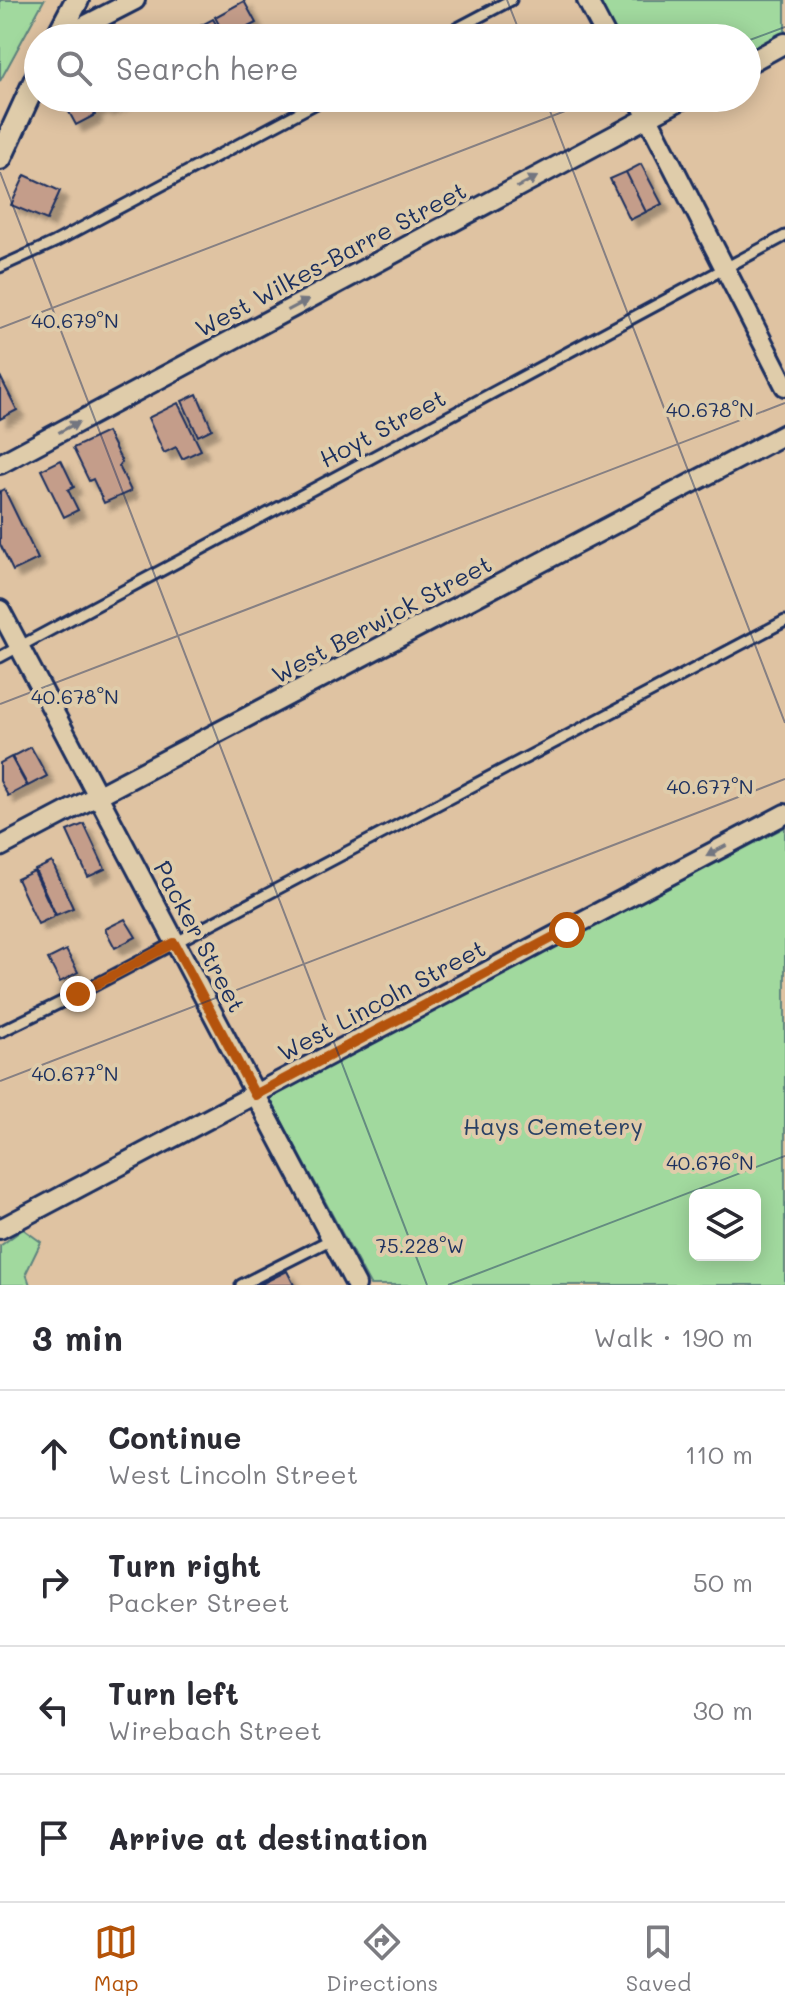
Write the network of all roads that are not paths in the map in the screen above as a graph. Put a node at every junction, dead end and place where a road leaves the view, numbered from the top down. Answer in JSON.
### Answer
{"nodes":[{"id":1,"x":77,"y":0,"type":"edge"},
{"id":2,"x":135,"y":0,"type":"edge"},
{"id":3,"x":511,"y":0,"type":"edge"},
{"id":4,"x":587,"y":0,"type":"edge"},
{"id":5,"x":66,"y":24,"type":"edge"},
{"id":6,"x":87,"y":24,"type":"edge"},
{"id":7,"x":466,"y":24,"type":"edge"},
{"id":8,"x":600,"y":24,"type":"edge"},
{"id":9,"x":785,"y":43,"type":"edge"},
{"id":10,"x":761,"y":56,"type":"edge"},
{"id":11,"x":24,"y":106,"type":"edge"},
{"id":12,"x":300,"y":112,"type":"edge"},
{"id":13,"x":645,"y":112,"type":"edge"},
{"id":14,"x":657,"y":112,"type":"edge"},
{"id":15,"x":648,"y":117,"type":"junction"},
{"id":16,"x":0,"y":158,"type":"edge"},
{"id":17,"x":785,"y":236,"type":"edge"},
{"id":18,"x":0,"y":267,"type":"edge"},
{"id":19,"x":725,"y":268,"type":"junction"},
{"id":20,"x":785,"y":386,"type":"edge"},
{"id":21,"x":785,"y":434,"type":"edge"},
{"id":22,"x":0,"y":464,"type":"edge"},
{"id":23,"x":0,"y":610,"type":"edge"},
{"id":24,"x":785,"y":621,"type":"edge"},
{"id":25,"x":19,"y":647,"type":"junction"},
{"id":26,"x":0,"y":657,"type":"edge"},
{"id":27,"x":98,"y":797,"type":"junction"},
{"id":28,"x":785,"y":814,"type":"edge"},
{"id":29,"x":0,"y":847,"type":"edge"},
{"id":30,"x":174,"y":943,"type":"junction"},
{"id":31,"x":0,"y":1032,"type":"edge"},
{"id":32,"x":255,"y":1095,"type":"junction"},
{"id":33,"x":0,"y":1229,"type":"edge"},
{"id":34,"x":332,"y":1239,"type":"junction"},
{"id":35,"x":241,"y":1285,"type":"edge"},
{"id":36,"x":356,"y":1285,"type":"edge"}],
"edges":[{"from":1,"to":5,"type":"street"},
{"from":2,"to":6,"type":"street"},
{"from":3,"to":7,"type":"lane"},
{"from":4,"to":8,"type":"street"},
{"from":9,"to":10,"type":"street"},
{"from":11,"to":16,"type":"street"},
{"from":12,"to":18,"type":"lane"},
{"from":13,"to":15,"type":"street"},
{"from":14,"to":15,"type":"street","name":"West Wilkes-Barre Street"},
{"from":15,"to":19,"type":"street"},
{"from":22,"to":15,"type":"street","name":"West Wilkes-Barre Street","one_way":true},
{"from":17,"to":19,"type":"lane","name":"Hoyt Street"},
{"from":19,"to":20,"type":"street"},
{"from":19,"to":25,"type":"lane","name":"Hoyt Street"},
{"from":21,"to":27,"type":"street","name":"West Berwick Street"},
{"from":23,"to":25,"type":"street","name":"Packer Street"},
{"from":24,"to":30,"type":"lane"},
{"from":25,"to":26,"type":"lane","name":"Hoyt Street"},
{"from":25,"to":27,"type":"street","name":"Packer Street"},
{"from":27,"to":29,"type":"street","name":"West Berwick Street"},
{"from":27,"to":30,"type":"street","name":"Packer Street"},
{"from":28,"to":32,"type":"street","name":"West Lincoln Street","one_way":true},
{"from":30,"to":31,"type":"lane"},
{"from":30,"to":32,"type":"street","name":"Packer Street"},
{"from":32,"to":33,"type":"street","name":"West Lincoln Street"},
{"from":32,"to":34,"type":"street","name":"Packer Street"},
{"from":34,"to":35,"type":"lane"},
{"from":34,"to":36,"type":"street","name":"Packer Street"}]}
